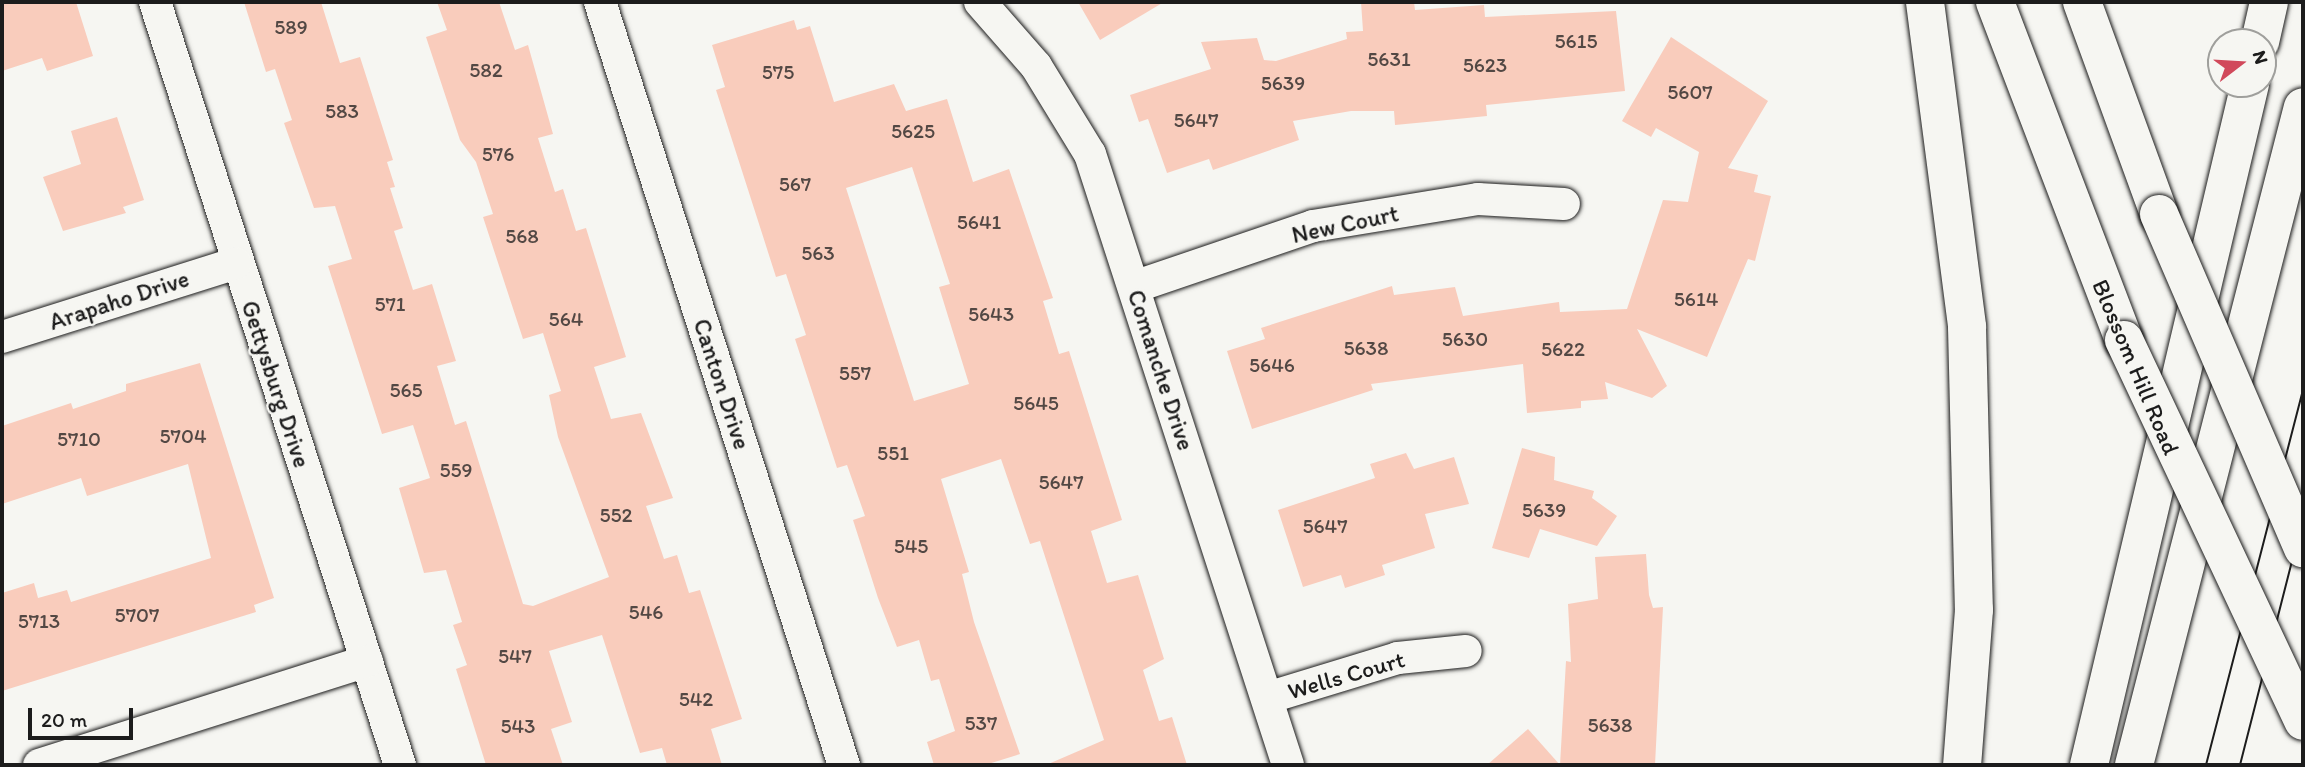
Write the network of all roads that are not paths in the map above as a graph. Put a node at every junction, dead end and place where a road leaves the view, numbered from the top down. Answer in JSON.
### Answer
{"nodes":[{"id":1,"x":155,"y":2,"type":"edge"},
{"id":2,"x":600,"y":2,"type":"edge"},
{"id":3,"x":980,"y":2,"type":"edge"},
{"id":4,"x":1925,"y":2,"type":"edge"},
{"id":5,"x":1996,"y":2,"type":"edge"},
{"id":6,"x":2082,"y":2,"type":"edge"},
{"id":7,"x":2269,"y":2,"type":"edge"},
{"id":8,"x":2263,"y":28,"type":"edge"},
{"id":9,"x":2247,"y":98,"type":"edge"},
{"id":10,"x":2303,"y":107,"type":"edge"},
{"id":11,"x":1564,"y":204,"type":"dead end"},
{"id":12,"x":236,"y":263,"type":"junction"},
{"id":13,"x":1133,"y":287,"type":"junction"},
{"id":14,"x":2,"y":337,"type":"edge"},
{"id":15,"x":2303,"y":548,"type":"edge"},
{"id":16,"x":1466,"y":650,"type":"dead end"},
{"id":17,"x":367,"y":661,"type":"junction"},
{"id":18,"x":1267,"y":698,"type":"junction"},
{"id":19,"x":2303,"y":721,"type":"edge"},
{"id":20,"x":39,"y":765,"type":"edge"},
{"id":21,"x":400,"y":765,"type":"edge"},
{"id":22,"x":844,"y":765,"type":"edge"},
{"id":23,"x":1288,"y":765,"type":"edge"},
{"id":24,"x":1962,"y":765,"type":"edge"},
{"id":25,"x":2089,"y":765,"type":"edge"},
{"id":26,"x":2134,"y":765,"type":"edge"}],
"edges":[{"from":1,"to":12,"type":"street","name":"Gettysburg Drive"},
{"from":2,"to":22,"type":"street","name":"Canton Drive"},
{"from":3,"to":13,"type":"street","name":"Comanche Drive"},
{"from":4,"to":24,"type":"main road"},
{"from":5,"to":19,"type":"main road","name":"Blossom Hill Road","bridge":true},
{"from":6,"to":15,"type":"main road","bridge":true},
{"from":7,"to":8,"type":"main road"},
{"from":9,"to":25,"type":"main road"},
{"from":10,"to":26,"type":"main road"},
{"from":11,"to":13,"type":"street","name":"New Court"},
{"from":12,"to":14,"type":"street","name":"Arapaho Drive"},
{"from":12,"to":17,"type":"street","name":"Gettysburg Drive"},
{"from":13,"to":18,"type":"street","name":"Comanche Drive"},
{"from":16,"to":18,"type":"street","name":"Wells Court"},
{"from":17,"to":20,"type":"street"},
{"from":17,"to":21,"type":"street","name":"Gettysburg Drive"},
{"from":18,"to":23,"type":"street","name":"Comanche Drive"}]}
